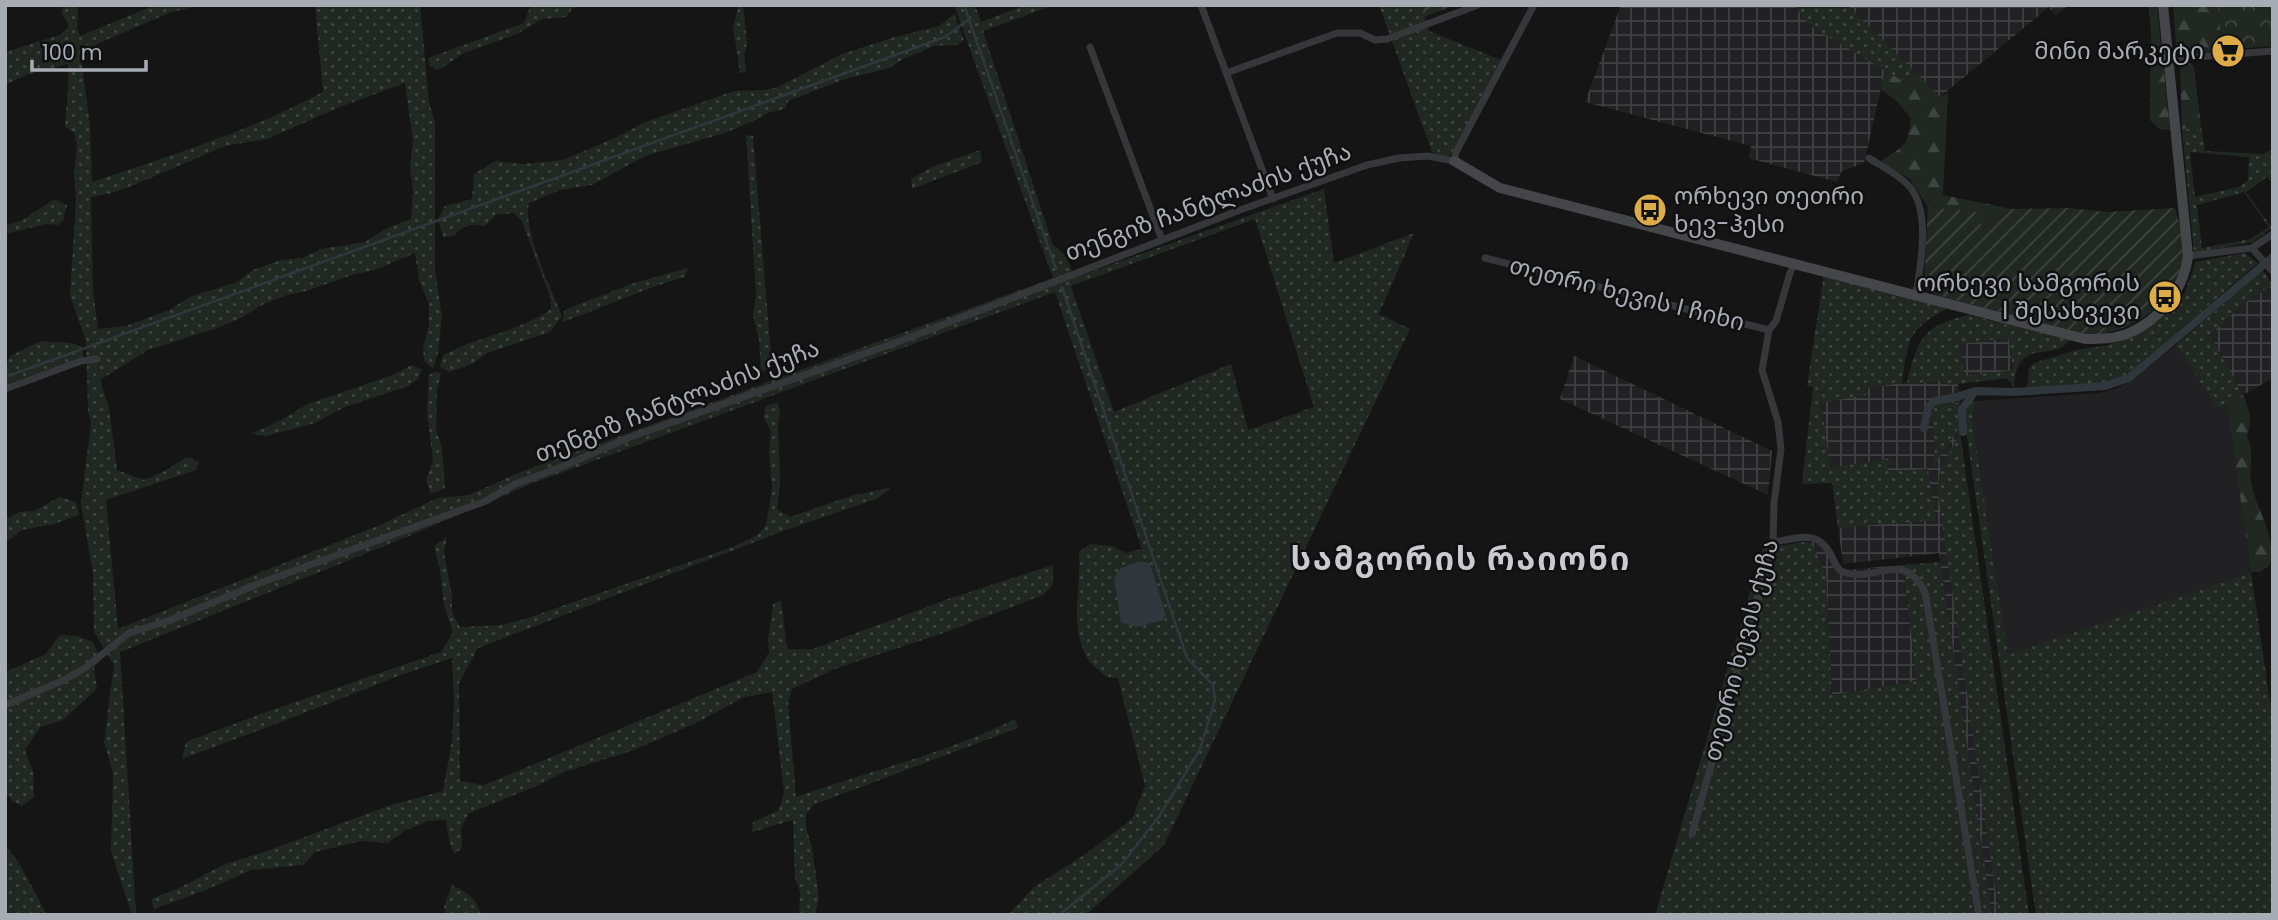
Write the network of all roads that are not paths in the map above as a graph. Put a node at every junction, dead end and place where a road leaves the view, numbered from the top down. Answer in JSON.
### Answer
{"nodes":[{"id":1,"x":1201,"y":5,"type":"edge"},
{"id":2,"x":1478,"y":5,"type":"edge"},
{"id":3,"x":1534,"y":5,"type":"edge"},
{"id":4,"x":2163,"y":5,"type":"edge"},
{"id":5,"x":1090,"y":47,"type":"dead end"},
{"id":6,"x":2273,"y":51,"type":"edge"},
{"id":7,"x":2170,"y":59,"type":"junction"},
{"id":8,"x":1226,"y":73,"type":"junction"},
{"id":9,"x":1869,"y":158,"type":"dead end"},
{"id":10,"x":1454,"y":161,"type":"junction"},
{"id":11,"x":1273,"y":199,"type":"junction"},
{"id":12,"x":2273,"y":234,"type":"edge"},
{"id":13,"x":1162,"y":240,"type":"junction"},
{"id":14,"x":2252,"y":248,"type":"junction"},
{"id":15,"x":2188,"y":256,"type":"junction"},
{"id":16,"x":1485,"y":258,"type":"dead end"},
{"id":17,"x":1795,"y":263,"type":"junction"},
{"id":18,"x":2272,"y":271,"type":"edge"},
{"id":19,"x":1916,"y":294,"type":"junction"},
{"id":20,"x":1769,"y":330,"type":"junction"},
{"id":21,"x":97,"y":359,"type":"dead end"},
{"id":22,"x":5,"y":388,"type":"edge"},
{"id":23,"x":1773,"y":542,"type":"junction"},
{"id":24,"x":5,"y":705,"type":"edge"},
{"id":25,"x":1692,"y":834,"type":"dead end"},
{"id":26,"x":1979,"y":915,"type":"edge"}],
"edges":[{"from":1,"to":8,"type":"street"},
{"from":2,"to":8,"type":"street"},
{"from":3,"to":10,"type":"street"},
{"from":4,"to":7,"type":"street","name":"თენგიზ ჩანტლაძის ქუჩა"},
{"from":5,"to":13,"type":"street"},
{"from":6,"to":7,"type":"street"},
{"from":7,"to":15,"type":"street","name":"თენგიზ ჩანტლაძის ქუჩა"},
{"from":8,"to":11,"type":"street"},
{"from":9,"to":19,"type":"street"},
{"from":10,"to":11,"type":"street","name":"თენგიზ ჩანტლაძის ქუჩა"},
{"from":10,"to":17,"type":"street","name":"თენგიზ ჩანტლაძის ქუჩა"},
{"from":11,"to":13,"type":"street","name":"თენგიზ ჩანტლაძის ქუჩა"},
{"from":12,"to":14,"type":"street"},
{"from":13,"to":24,"type":"street","name":"თენგიზ ჩანტლაძის ქუჩა"},
{"from":14,"to":15,"type":"street"},
{"from":14,"to":18,"type":"street"},
{"from":15,"to":19,"type":"street","name":"თენგიზ ჩანტლაძის ქუჩა"},
{"from":16,"to":20,"type":"street","name":"თეთრი ხევის I ჩიხი"},
{"from":17,"to":19,"type":"street","name":"თენგიზ ჩანტლაძის ქუჩა"},
{"from":17,"to":20,"type":"street","name":"თეთრი ხევის ქუჩა"},
{"from":20,"to":23,"type":"street","name":"თეთრი ხევის ქუჩა"},
{"from":21,"to":22,"type":"street"},
{"from":23,"to":25,"type":"street","name":"თეთრი ხევის ქუჩა"},
{"from":23,"to":26,"type":"street"}]}
